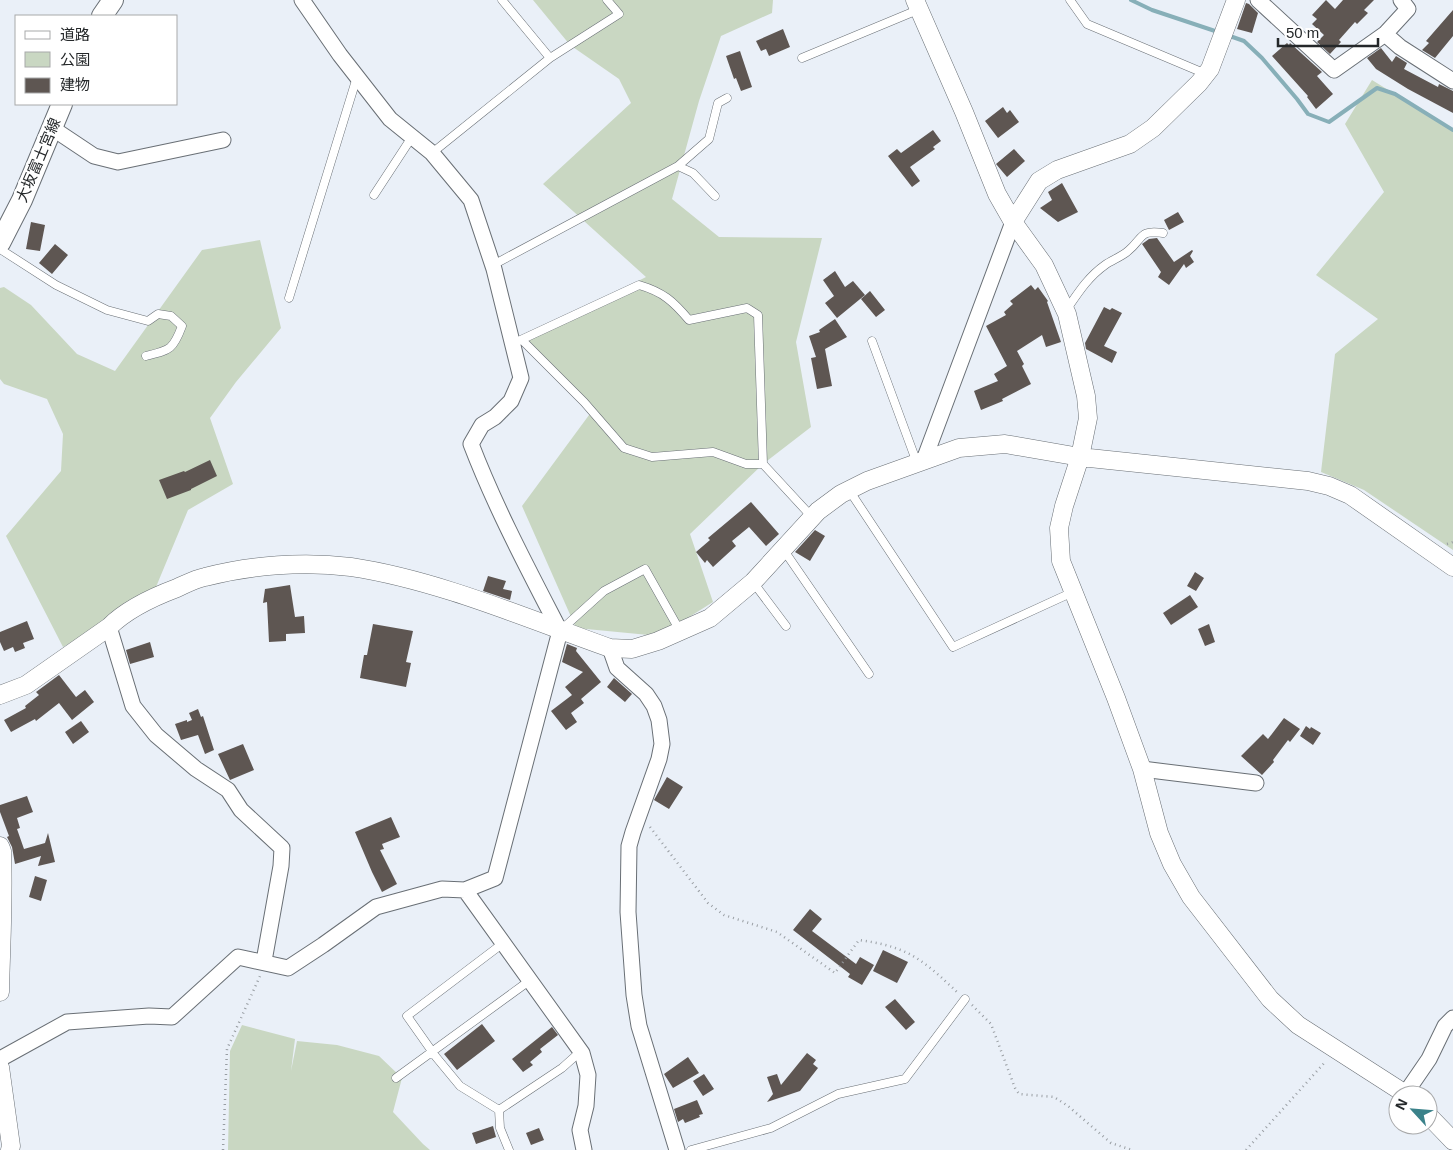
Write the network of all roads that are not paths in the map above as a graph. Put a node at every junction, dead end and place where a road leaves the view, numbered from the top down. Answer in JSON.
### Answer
{"nodes":[{"id":1,"x":113,"y":0,"type":"edge"},
{"id":2,"x":302,"y":0,"type":"edge"},
{"id":3,"x":502,"y":0,"type":"edge"},
{"id":4,"x":607,"y":0,"type":"edge"},
{"id":5,"x":1070,"y":0,"type":"edge"},
{"id":6,"x":1236,"y":0,"type":"edge"},
{"id":7,"x":1258,"y":0,"type":"edge"},
{"id":8,"x":1401,"y":0,"type":"edge"},
{"id":9,"x":917,"y":4,"type":"edge"},
{"id":10,"x":103,"y":15,"type":"edge"},
{"id":11,"x":1384,"y":34,"type":"junction"},
{"id":12,"x":550,"y":58,"type":"junction"},
{"id":13,"x":802,"y":58,"type":"dead end"},
{"id":14,"x":1206,"y":74,"type":"junction"},
{"id":15,"x":357,"y":78,"type":"junction"},
{"id":16,"x":1453,"y":81,"type":"edge"},
{"id":17,"x":727,"y":98,"type":"dead end"},
{"id":18,"x":62,"y":105,"type":"edge"},
{"id":19,"x":52,"y":128,"type":"junction"},
{"id":20,"x":412,"y":137,"type":"junction"},
{"id":21,"x":223,"y":140,"type":"dead end"},
{"id":22,"x":432,"y":153,"type":"junction"},
{"id":23,"x":678,"y":166,"type":"junction"},
{"id":24,"x":374,"y":195,"type":"dead end"},
{"id":25,"x":715,"y":196,"type":"dead end"},
{"id":26,"x":1013,"y":222,"type":"junction"},
{"id":27,"x":1163,"y":233,"type":"dead end"},
{"id":28,"x":0,"y":243,"type":"edge"},
{"id":29,"x":0,"y":249,"type":"edge"},
{"id":30,"x":493,"y":265,"type":"junction"},
{"id":31,"x":288,"y":298,"type":"dead end"},
{"id":32,"x":1066,"y":311,"type":"junction"},
{"id":33,"x":517,"y":342,"type":"junction"},
{"id":34,"x":872,"y":342,"type":"dead end"},
{"id":35,"x":146,"y":356,"type":"dead end"},
{"id":36,"x":1080,"y":457,"type":"junction"},
{"id":37,"x":920,"y":462,"type":"junction"},
{"id":38,"x":763,"y":464,"type":"junction"},
{"id":39,"x":849,"y":490,"type":"junction"},
{"id":40,"x":812,"y":517,"type":"junction"},
{"id":41,"x":783,"y":549,"type":"junction"},
{"id":42,"x":1453,"y":567,"type":"edge"},
{"id":43,"x":753,"y":582,"type":"junction"},
{"id":44,"x":1073,"y":592,"type":"junction"},
{"id":45,"x":786,"y":626,"type":"dead end"},
{"id":46,"x":109,"y":627,"type":"junction"},
{"id":47,"x":560,"y":630,"type":"junction"},
{"id":48,"x":681,"y":632,"type":"junction"},
{"id":49,"x":610,"y":648,"type":"junction"},
{"id":50,"x":870,"y":674,"type":"dead end"},
{"id":51,"x":0,"y":695,"type":"edge"},
{"id":52,"x":1142,"y":769,"type":"junction"},
{"id":53,"x":1256,"y":783,"type":"dead end"},
{"id":54,"x":0,"y":846,"type":"edge"},
{"id":55,"x":465,"y":890,"type":"junction"},
{"id":56,"x":502,"y":944,"type":"junction"},
{"id":57,"x":264,"y":961,"type":"junction"},
{"id":58,"x":529,"y":981,"type":"junction"},
{"id":59,"x":0,"y":992,"type":"edge"},
{"id":60,"x":965,"y":999,"type":"road end"},
{"id":61,"x":1453,"y":1018,"type":"edge"},
{"id":62,"x":581,"y":1051,"type":"junction"},
{"id":63,"x":432,"y":1052,"type":"junction"},
{"id":64,"x":0,"y":1059,"type":"edge"},
{"id":65,"x":0,"y":1067,"type":"edge"},
{"id":66,"x":396,"y":1078,"type":"dead end"},
{"id":67,"x":1392,"y":1085,"type":"edge"},
{"id":68,"x":1412,"y":1085,"type":"edge"},
{"id":69,"x":499,"y":1110,"type":"junction"},
{"id":70,"x":1438,"y":1125,"type":"edge"},
{"id":71,"x":1453,"y":1140,"type":"edge"},
{"id":72,"x":10,"y":1150,"type":"edge"},
{"id":73,"x":509,"y":1150,"type":"edge"},
{"id":74,"x":584,"y":1150,"type":"edge"},
{"id":75,"x":677,"y":1150,"type":"edge"},
{"id":76,"x":692,"y":1150,"type":"edge"}],
"edges":[{"from":1,"to":10,"type":"main road"},
{"from":2,"to":15,"type":"street"},
{"from":3,"to":12,"type":"lane"},
{"from":4,"to":12,"type":"lane"},
{"from":5,"to":14,"type":"lane"},
{"from":6,"to":14,"type":"street"},
{"from":7,"to":11,"type":"street"},
{"from":8,"to":11,"type":"street"},
{"from":9,"to":13,"type":"lane"},
{"from":9,"to":26,"type":"street"},
{"from":11,"to":16,"type":"street"},
{"from":12,"to":22,"type":"lane"},
{"from":14,"to":26,"type":"street"},
{"from":15,"to":20,"type":"street"},
{"from":15,"to":31,"type":"lane"},
{"from":17,"to":23,"type":"lane"},
{"from":18,"to":19,"type":"main road","name":"大坂富士宮線"},
{"from":19,"to":21,"type":"street"},
{"from":19,"to":28,"type":"main road","name":"大坂富士宮線"},
{"from":20,"to":22,"type":"street"},
{"from":20,"to":24,"type":"lane"},
{"from":22,"to":30,"type":"street"},
{"from":23,"to":25,"type":"lane"},
{"from":23,"to":30,"type":"lane"},
{"from":26,"to":32,"type":"street"},
{"from":26,"to":37,"type":"street"},
{"from":27,"to":32,"type":"lane"},
{"from":29,"to":35,"type":"lane"},
{"from":30,"to":33,"type":"street"},
{"from":32,"to":36,"type":"street"},
{"from":33,"to":38,"type":"lane"},
{"from":33,"to":38,"type":"lane"},
{"from":33,"to":47,"type":"street"},
{"from":34,"to":37,"type":"lane"},
{"from":36,"to":37,"type":"street"},
{"from":36,"to":42,"type":"street"},
{"from":36,"to":44,"type":"street"},
{"from":37,"to":39,"type":"street"},
{"from":38,"to":40,"type":"lane"},
{"from":39,"to":40,"type":"street"},
{"from":39,"to":44,"type":"lane"},
{"from":40,"to":41,"type":"street"},
{"from":41,"to":43,"type":"street"},
{"from":41,"to":50,"type":"lane"},
{"from":43,"to":45,"type":"lane"},
{"from":43,"to":48,"type":"street"},
{"from":44,"to":52,"type":"street"},
{"from":46,"to":47,"type":"street"},
{"from":46,"to":51,"type":"street"},
{"from":46,"to":57,"type":"street"},
{"from":47,"to":48,"type":"lane"},
{"from":47,"to":49,"type":"street"},
{"from":47,"to":55,"type":"street"},
{"from":48,"to":49,"type":"street"},
{"from":49,"to":75,"type":"street"},
{"from":52,"to":53,"type":"street"},
{"from":52,"to":67,"type":"street"},
{"from":54,"to":59,"type":"street"},
{"from":55,"to":56,"type":"street"},
{"from":55,"to":57,"type":"street"},
{"from":56,"to":58,"type":"street"},
{"from":56,"to":63,"type":"lane"},
{"from":57,"to":64,"type":"street"},
{"from":58,"to":62,"type":"street"},
{"from":58,"to":63,"type":"lane"},
{"from":60,"to":76,"type":"lane"},
{"from":61,"to":68,"type":"street"},
{"from":62,"to":69,"type":"lane"},
{"from":62,"to":74,"type":"street"},
{"from":63,"to":66,"type":"lane"},
{"from":63,"to":69,"type":"lane"},
{"from":65,"to":72,"type":"street"},
{"from":69,"to":73,"type":"lane"},
{"from":70,"to":71,"type":"street"}]}
